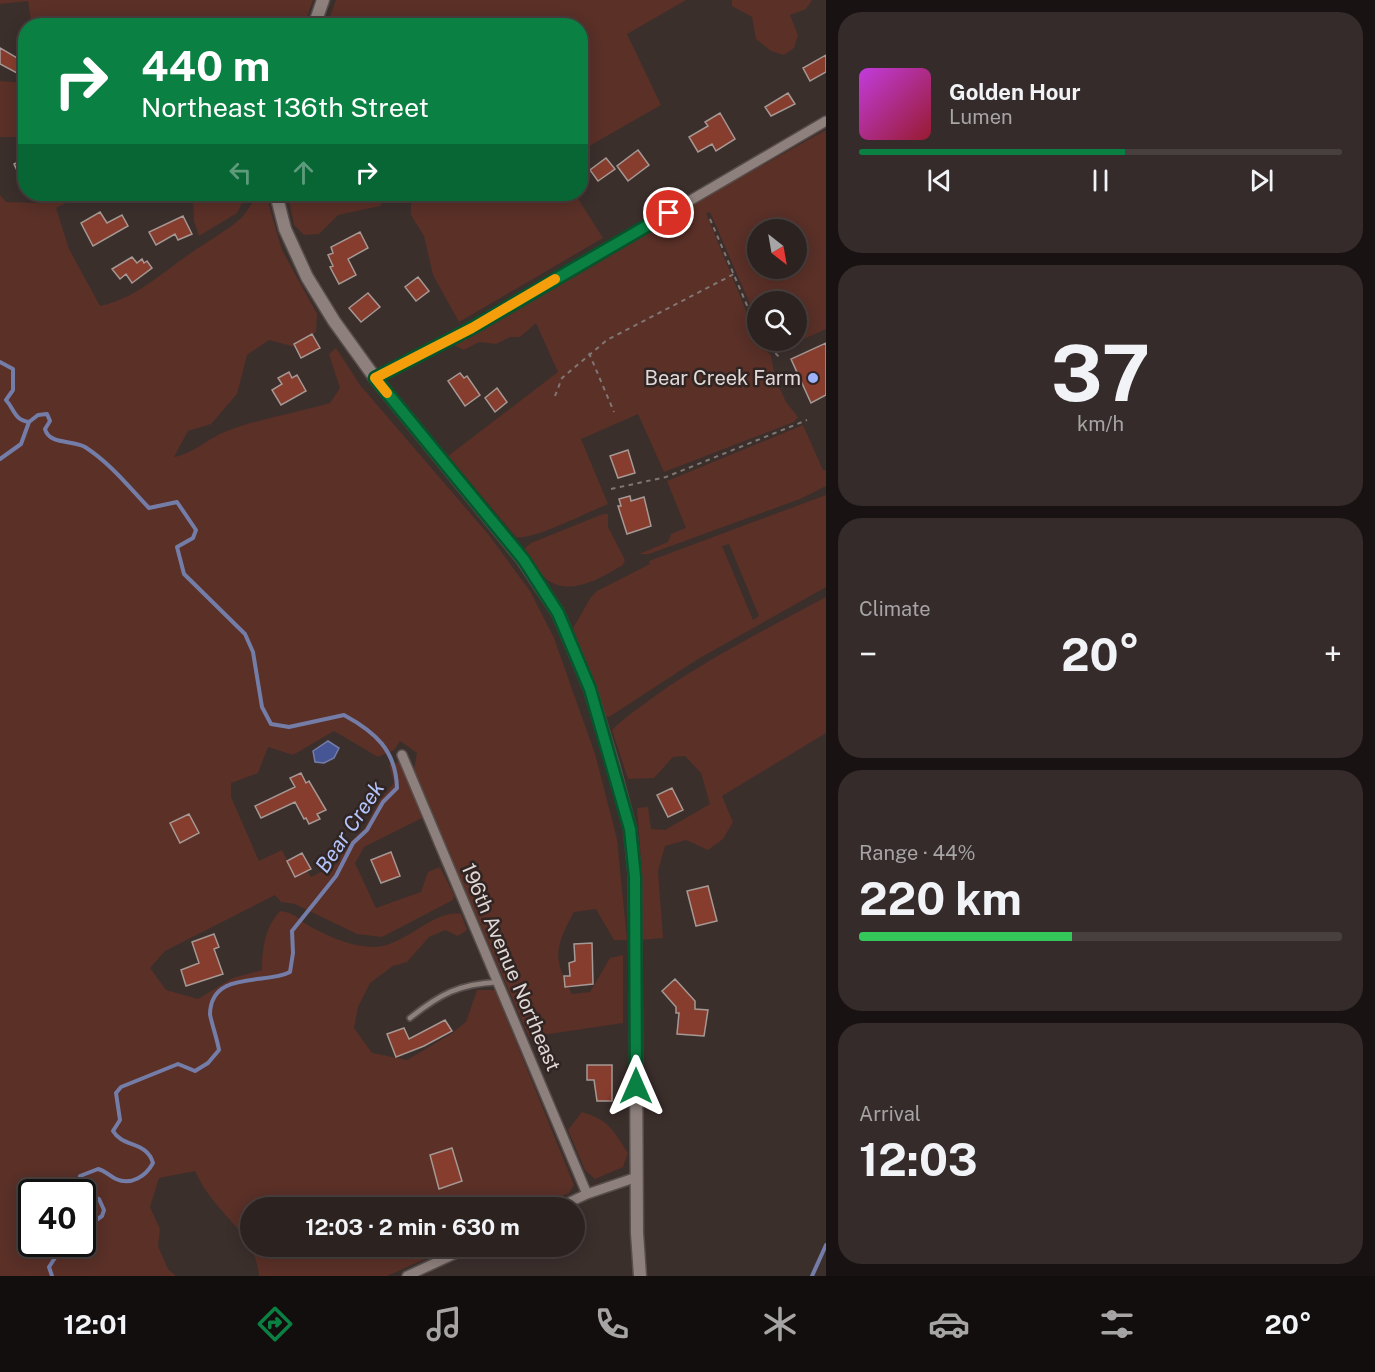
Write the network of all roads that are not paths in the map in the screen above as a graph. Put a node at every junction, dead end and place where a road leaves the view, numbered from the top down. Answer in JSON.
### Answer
{"nodes":[{"id":1,"x":323,"y":0,"type":"edge"},
{"id":2,"x":317,"y":18,"type":"edge"},
{"id":3,"x":826,"y":121,"type":"edge"},
{"id":4,"x":278,"y":201,"type":"edge"},
{"id":5,"x":375,"y":378,"type":"junction"},
{"id":6,"x":402,"y":755,"type":"dead end"},
{"id":7,"x":498,"y":982,"type":"junction"},
{"id":8,"x":410,"y":1018,"type":"dead end"},
{"id":9,"x":637,"y":1177,"type":"junction"},
{"id":10,"x":587,"y":1194,"type":"junction"},
{"id":11,"x":581,"y":1197,"type":"edge"},
{"id":12,"x":448,"y":1257,"type":"edge"},
{"id":13,"x":407,"y":1276,"type":"edge"},
{"id":14,"x":640,"y":1276,"type":"edge"}],
"edges":[{"from":1,"to":2,"type":"street"},
{"from":3,"to":5,"type":"street"},
{"from":4,"to":5,"type":"street"},
{"from":5,"to":9,"type":"street"},
{"from":6,"to":7,"type":"street","name":"196th Avenue Northeast"},
{"from":7,"to":8,"type":"lane"},
{"from":7,"to":10,"type":"street","name":"196th Avenue Northeast"},
{"from":9,"to":10,"type":"street"},
{"from":9,"to":14,"type":"street"},
{"from":10,"to":11,"type":"street"},
{"from":12,"to":13,"type":"street"}]}
